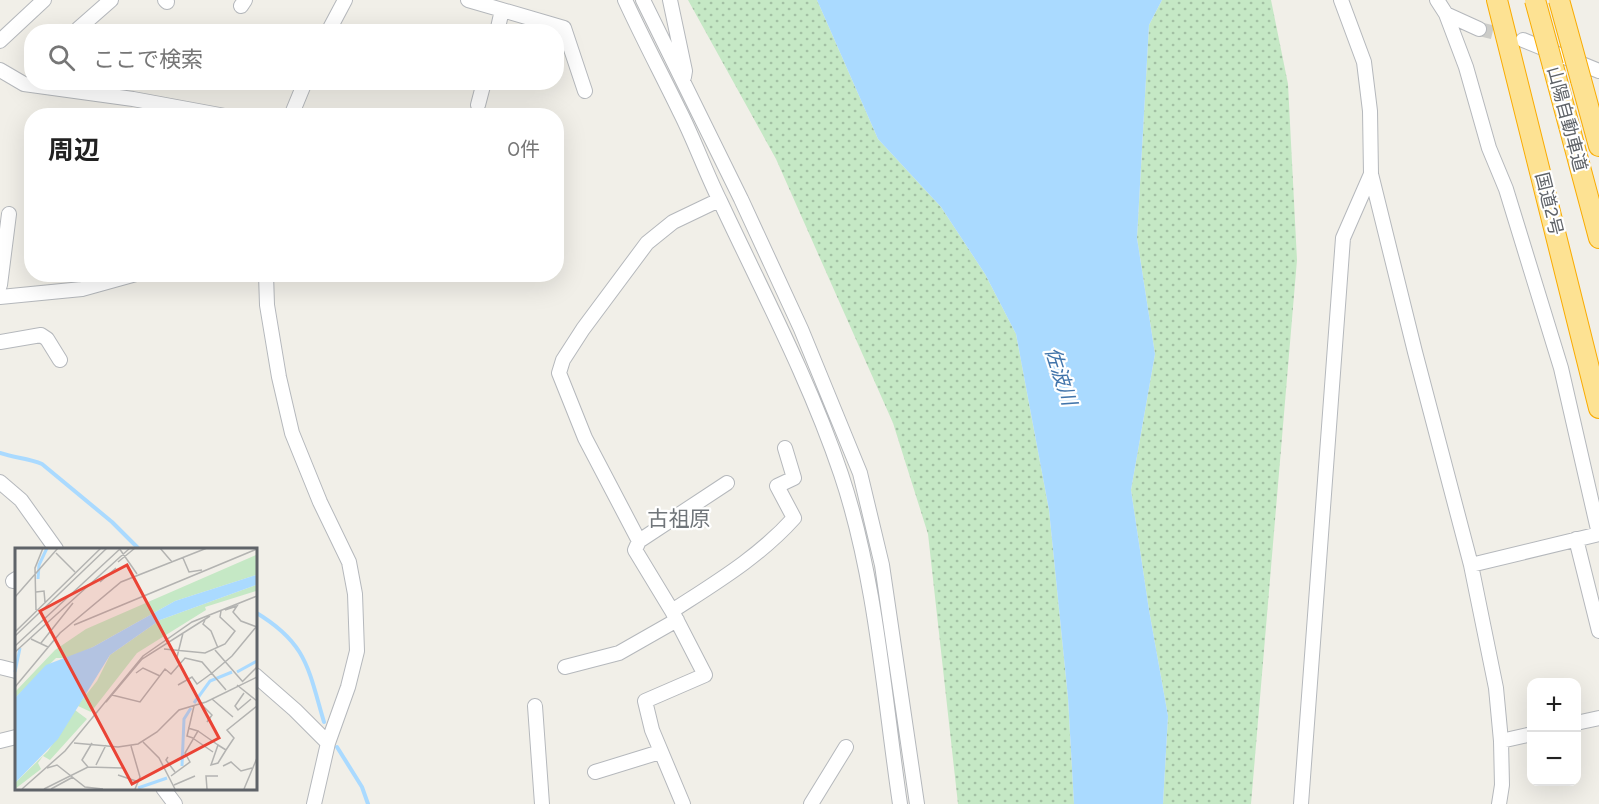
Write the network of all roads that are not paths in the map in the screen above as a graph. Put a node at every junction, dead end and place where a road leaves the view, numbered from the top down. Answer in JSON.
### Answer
{"nodes":[{"id":1,"x":44,"y":0,"type":"edge"},
{"id":2,"x":111,"y":0,"type":"edge"},
{"id":3,"x":345,"y":0,"type":"edge"},
{"id":4,"x":468,"y":0,"type":"edge"},
{"id":5,"x":625,"y":0,"type":"edge"},
{"id":6,"x":643,"y":0,"type":"edge"},
{"id":7,"x":670,"y":0,"type":"edge"},
{"id":8,"x":1341,"y":0,"type":"edge"},
{"id":9,"x":1437,"y":0,"type":"edge"},
{"id":10,"x":1497,"y":0,"type":"edge"},
{"id":11,"x":1535,"y":0,"type":"edge"},
{"id":12,"x":1559,"y":0,"type":"edge"},
{"id":13,"x":486,"y":3,"type":"edge"},
{"id":14,"x":502,"y":10,"type":"junction"},
{"id":15,"x":1446,"y":14,"type":"junction"},
{"id":16,"x":84,"y":24,"type":"edge"},
{"id":17,"x":332,"y":24,"type":"edge"},
{"id":18,"x":499,"y":24,"type":"edge"},
{"id":19,"x":550,"y":24,"type":"edge"},
{"id":20,"x":564,"y":28,"type":"edge"},
{"id":21,"x":1479,"y":29,"type":"tunnel mouth"},
{"id":22,"x":1523,"y":40,"type":"tunnel mouth"},
{"id":23,"x":0,"y":41,"type":"edge"},
{"id":24,"x":0,"y":70,"type":"edge"},
{"id":25,"x":1590,"y":75,"type":"edge"},
{"id":26,"x":683,"y":81,"type":"junction"},
{"id":27,"x":24,"y":84,"type":"edge"},
{"id":28,"x":68,"y":90,"type":"edge"},
{"id":29,"x":302,"y":90,"type":"edge"},
{"id":30,"x":481,"y":90,"type":"edge"},
{"id":31,"x":585,"y":91,"type":"dead end"},
{"id":32,"x":478,"y":105,"type":"dead end"},
{"id":33,"x":182,"y":108,"type":"edge"},
{"id":34,"x":294,"y":108,"type":"edge"},
{"id":35,"x":1599,"y":146,"type":"edge"},
{"id":36,"x":1371,"y":174,"type":"junction"},
{"id":37,"x":719,"y":200,"type":"junction"},
{"id":38,"x":9,"y":214,"type":"dead end"},
{"id":39,"x":1599,"y":238,"type":"edge"},
{"id":40,"x":107,"y":282,"type":"edge"},
{"id":41,"x":266,"y":282,"type":"edge"},
{"id":42,"x":0,"y":285,"type":"edge"},
{"id":43,"x":0,"y":297,"type":"edge"},
{"id":44,"x":0,"y":342,"type":"edge"},
{"id":45,"x":60,"y":360,"type":"dead end"},
{"id":46,"x":1599,"y":408,"type":"edge"},
{"id":47,"x":785,"y":448,"type":"dead end"},
{"id":48,"x":0,"y":482,"type":"edge"},
{"id":49,"x":727,"y":483,"type":"dead end"},
{"id":50,"x":1599,"y":534,"type":"edge"},
{"id":51,"x":1576,"y":539,"type":"junction"},
{"id":52,"x":639,"y":541,"type":"junction"},
{"id":53,"x":55,"y":548,"type":"edge"},
{"id":54,"x":1471,"y":565,"type":"junction"},
{"id":55,"x":674,"y":615,"type":"junction"},
{"id":56,"x":1599,"y":631,"type":"edge"},
{"id":57,"x":0,"y":667,"type":"edge"},
{"id":58,"x":565,"y":667,"type":"dead end"},
{"id":59,"x":15,"y":671,"type":"edge"},
{"id":60,"x":256,"y":676,"type":"edge"},
{"id":61,"x":535,"y":706,"type":"dead end"},
{"id":62,"x":1599,"y":718,"type":"edge"},
{"id":63,"x":1581,"y":722,"type":"edge"},
{"id":64,"x":1527,"y":735,"type":"edge"},
{"id":65,"x":15,"y":737,"type":"edge"},
{"id":66,"x":0,"y":741,"type":"edge"},
{"id":67,"x":1501,"y":741,"type":"junction"},
{"id":68,"x":328,"y":743,"type":"junction"},
{"id":69,"x":846,"y":747,"type":"dead end"},
{"id":70,"x":660,"y":752,"type":"junction"},
{"id":71,"x":595,"y":772,"type":"dead end"},
{"id":72,"x":165,"y":789,"type":"edge"},
{"id":73,"x":310,"y":803,"type":"edge"},
{"id":74,"x":175,"y":804,"type":"edge"},
{"id":75,"x":542,"y":804,"type":"edge"},
{"id":76,"x":683,"y":804,"type":"edge"},
{"id":77,"x":811,"y":804,"type":"edge"},
{"id":78,"x":900,"y":804,"type":"edge"},
{"id":79,"x":917,"y":804,"type":"edge"},
{"id":80,"x":1301,"y":804,"type":"edge"},
{"id":81,"x":1500,"y":804,"type":"edge"}],
"edges":[{"from":1,"to":23,"type":"street"},
{"from":2,"to":16,"type":"street"},
{"from":3,"to":17,"type":"street"},
{"from":4,"to":13,"type":"street"},
{"from":5,"to":37,"type":"street"},
{"from":6,"to":26,"type":"street"},
{"from":7,"to":26,"type":"street"},
{"from":8,"to":36,"type":"street"},
{"from":9,"to":15,"type":"street"},
{"from":10,"to":46,"type":"highway","name":"国道2号"},
{"from":11,"to":39,"type":"highway","name":"山陽自動車道","bridge":true},
{"from":12,"to":25,"type":"highway","name":"山陽自動車道","bridge":true},
{"from":13,"to":14,"type":"street"},
{"from":14,"to":18,"type":"street"},
{"from":14,"to":19,"type":"street"},
{"from":15,"to":21,"type":"street"},
{"from":15,"to":50,"type":"street"},
{"from":20,"to":31,"type":"street"},
{"from":22,"to":25,"type":"street"},
{"from":24,"to":27,"type":"street"},
{"from":25,"to":35,"type":"highway","name":"山陽自動車道"},
{"from":26,"to":79,"type":"street"},
{"from":28,"to":33,"type":"street"},
{"from":29,"to":34,"type":"street"},
{"from":30,"to":32,"type":"street"},
{"from":36,"to":54,"type":"street"},
{"from":36,"to":80,"type":"street"},
{"from":37,"to":52,"type":"street"},
{"from":37,"to":78,"type":"street"},
{"from":38,"to":42,"type":"street"},
{"from":40,"to":43,"type":"street"},
{"from":41,"to":68,"type":"street"},
{"from":44,"to":45,"type":"street"},
{"from":47,"to":55,"type":"street"},
{"from":48,"to":53,"type":"street"},
{"from":49,"to":52,"type":"street"},
{"from":50,"to":51,"type":"street"},
{"from":51,"to":54,"type":"street"},
{"from":51,"to":56,"type":"street"},
{"from":52,"to":55,"type":"street"},
{"from":54,"to":67,"type":"street"},
{"from":55,"to":58,"type":"street"},
{"from":55,"to":70,"type":"street"},
{"from":57,"to":59,"type":"street"},
{"from":60,"to":68,"type":"street"},
{"from":61,"to":75,"type":"street"},
{"from":62,"to":63,"type":"street"},
{"from":64,"to":67,"type":"street"},
{"from":65,"to":66,"type":"street"},
{"from":67,"to":81,"type":"street"},
{"from":68,"to":73,"type":"street"},
{"from":69,"to":77,"type":"street"},
{"from":70,"to":71,"type":"street"},
{"from":70,"to":76,"type":"street"},
{"from":72,"to":74,"type":"street"}]}
